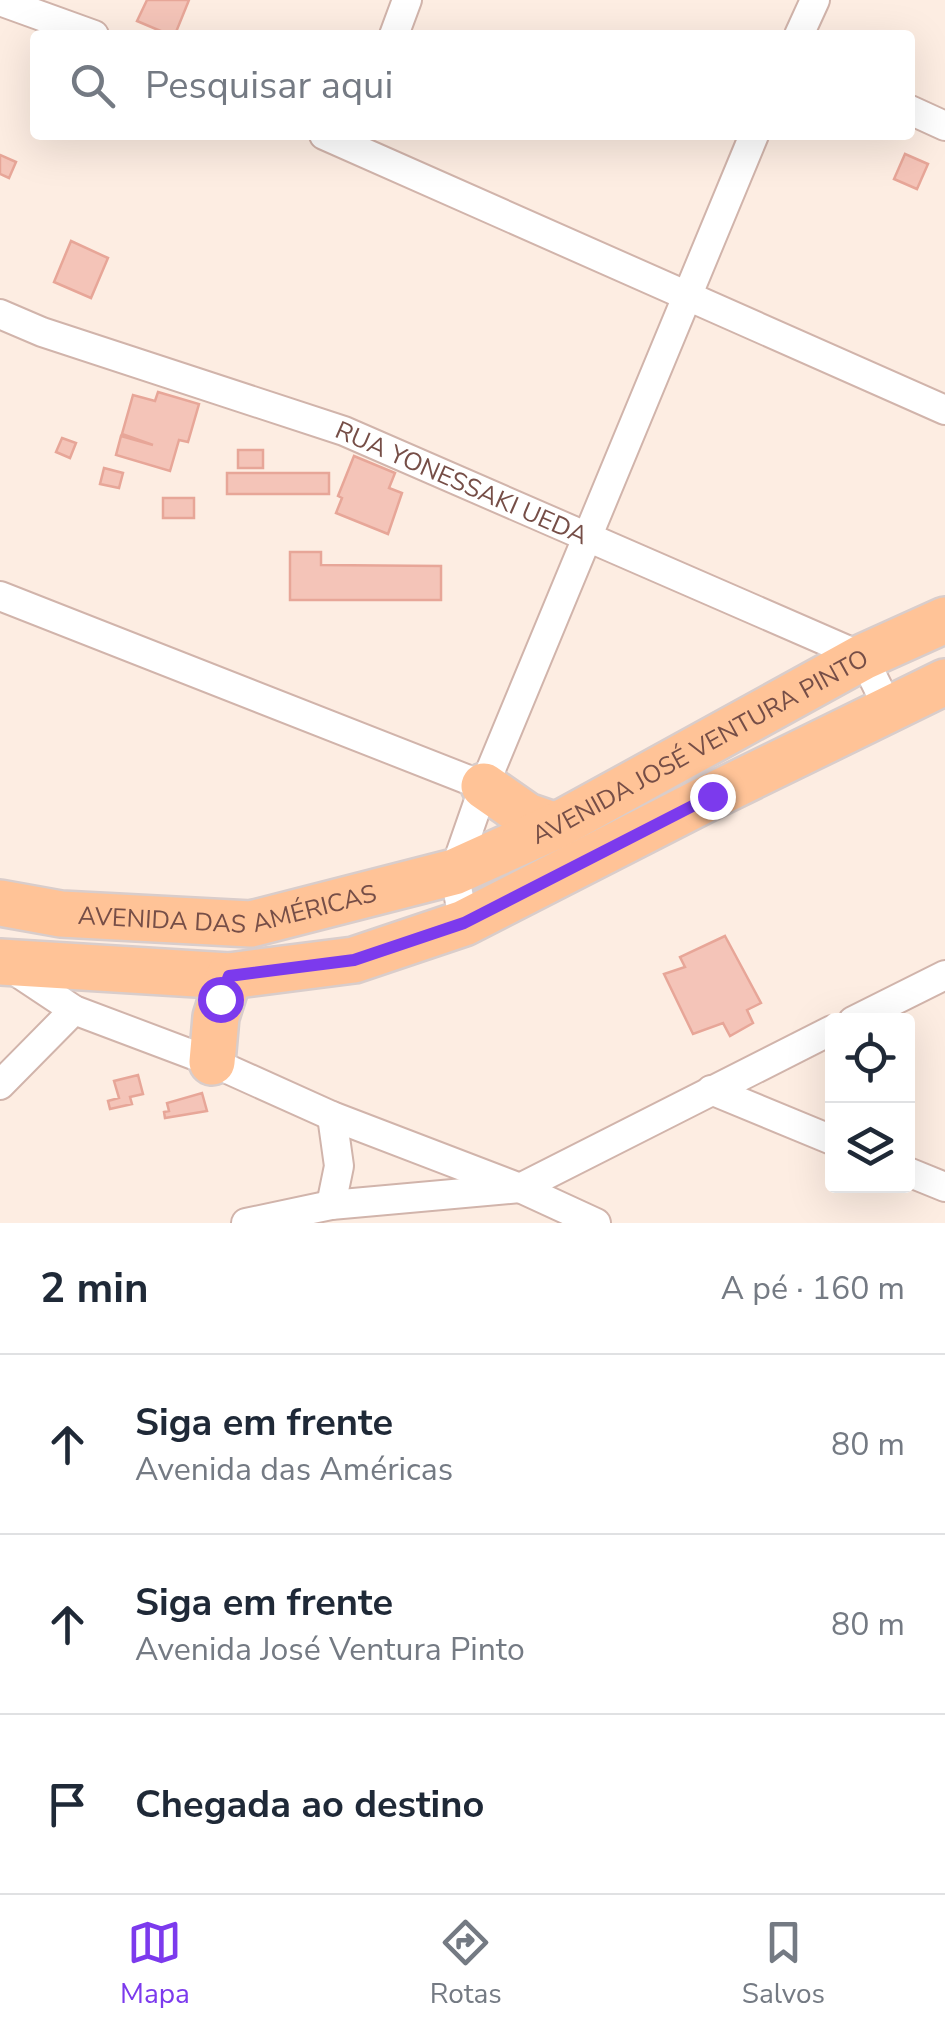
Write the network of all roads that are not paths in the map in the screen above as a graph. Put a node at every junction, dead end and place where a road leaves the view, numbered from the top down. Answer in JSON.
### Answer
{"nodes":[{"id":1,"x":406,"y":0,"type":"edge"},
{"id":2,"x":815,"y":0,"type":"edge"},
{"id":3,"x":0,"y":1,"type":"edge"},
{"id":4,"x":80,"y":30,"type":"edge"},
{"id":5,"x":396,"y":30,"type":"edge"},
{"id":6,"x":801,"y":30,"type":"edge"},
{"id":7,"x":915,"y":112,"type":"edge"},
{"id":8,"x":945,"y":126,"type":"edge"},
{"id":9,"x":752,"y":140,"type":"edge"},
{"id":10,"x":356,"y":142,"type":"edge"},
{"id":11,"x":687,"y":293,"type":"junction"},
{"id":12,"x":0,"y":314,"type":"edge"},
{"id":13,"x":945,"y":410,"type":"edge"},
{"id":14,"x":586,"y":535,"type":"junction"},
{"id":15,"x":0,"y":596,"type":"edge"},
{"id":16,"x":945,"y":620,"type":"edge"},
{"id":17,"x":864,"y":657,"type":"junction"},
{"id":18,"x":945,"y":682,"type":"edge"},
{"id":19,"x":888,"y":708,"type":"junction"},
{"id":20,"x":484,"y":786,"type":"junction"},
{"id":21,"x":556,"y":826,"type":"junction"},
{"id":22,"x":454,"y":872,"type":"junction"},
{"id":23,"x":0,"y":903,"type":"edge"},
{"id":24,"x":464,"y":923,"type":"junction"},
{"id":25,"x":3,"y":963,"type":"edge"},
{"id":26,"x":229,"y":976,"type":"junction"},
{"id":27,"x":945,"y":976,"type":"edge"},
{"id":28,"x":74,"y":1010,"type":"junction"},
{"id":29,"x":868,"y":1013,"type":"edge"},
{"id":30,"x":825,"y":1033,"type":"edge"},
{"id":31,"x":212,"y":1062,"type":"junction"},
{"id":32,"x":0,"y":1085,"type":"edge"},
{"id":33,"x":711,"y":1090,"type":"junction"},
{"id":34,"x":332,"y":1116,"type":"junction"},
{"id":35,"x":825,"y":1137,"type":"edge"},
{"id":36,"x":915,"y":1175,"type":"edge"},
{"id":37,"x":945,"y":1187,"type":"edge"},
{"id":38,"x":520,"y":1188,"type":"junction"},
{"id":39,"x":331,"y":1205,"type":"junction"},
{"id":40,"x":380,"y":1212,"type":"edge"},
{"id":41,"x":246,"y":1223,"type":"edge"},
{"id":42,"x":596,"y":1223,"type":"edge"}],
"edges":[{"from":1,"to":5,"type":"street"},
{"from":2,"to":6,"type":"street"},
{"from":3,"to":4,"type":"street"},
{"from":7,"to":8,"type":"street"},
{"from":9,"to":11,"type":"street"},
{"from":10,"to":11,"type":"street"},
{"from":11,"to":13,"type":"street"},
{"from":11,"to":14,"type":"street"},
{"from":12,"to":14,"type":"street","name":"RUA YONESSAKI UEDA"},
{"from":14,"to":17,"type":"street","name":"RUA YONESSAKI UEDA"},
{"from":14,"to":20,"type":"street"},
{"from":15,"to":20,"type":"street"},
{"from":16,"to":17,"type":"main road","name":"AVENIDA JOSÉ VENTURA PINTO"},
{"from":17,"to":19,"type":"street"},
{"from":17,"to":21,"type":"main road","name":"AVENIDA JOSÉ VENTURA PINTO"},
{"from":18,"to":19,"type":"main road","name":"AVENIDA JOSÉ VENTURA PINTO"},
{"from":19,"to":24,"type":"main road","name":"AVENIDA JOSÉ VENTURA PINTO"},
{"from":20,"to":21,"type":"main road"},
{"from":20,"to":22,"type":"street"},
{"from":21,"to":22,"type":"main road","name":"AVENIDA JOSÉ VENTURA PINTO"},
{"from":22,"to":23,"type":"main road","name":"AVENIDA DAS AMÉRICAS"},
{"from":22,"to":24,"type":"street"},
{"from":24,"to":26,"type":"main road"},
{"from":25,"to":26,"type":"main road"},
{"from":25,"to":28,"type":"street"},
{"from":26,"to":31,"type":"main road"},
{"from":27,"to":29,"type":"street"},
{"from":28,"to":31,"type":"street"},
{"from":28,"to":32,"type":"street"},
{"from":30,"to":33,"type":"street"},
{"from":31,"to":34,"type":"street"},
{"from":33,"to":35,"type":"street"},
{"from":33,"to":38,"type":"street"},
{"from":34,"to":38,"type":"street"},
{"from":34,"to":39,"type":"street"},
{"from":36,"to":37,"type":"street"},
{"from":38,"to":40,"type":"street"},
{"from":38,"to":42,"type":"street"},
{"from":39,"to":40,"type":"street"},
{"from":39,"to":41,"type":"street"}]}
